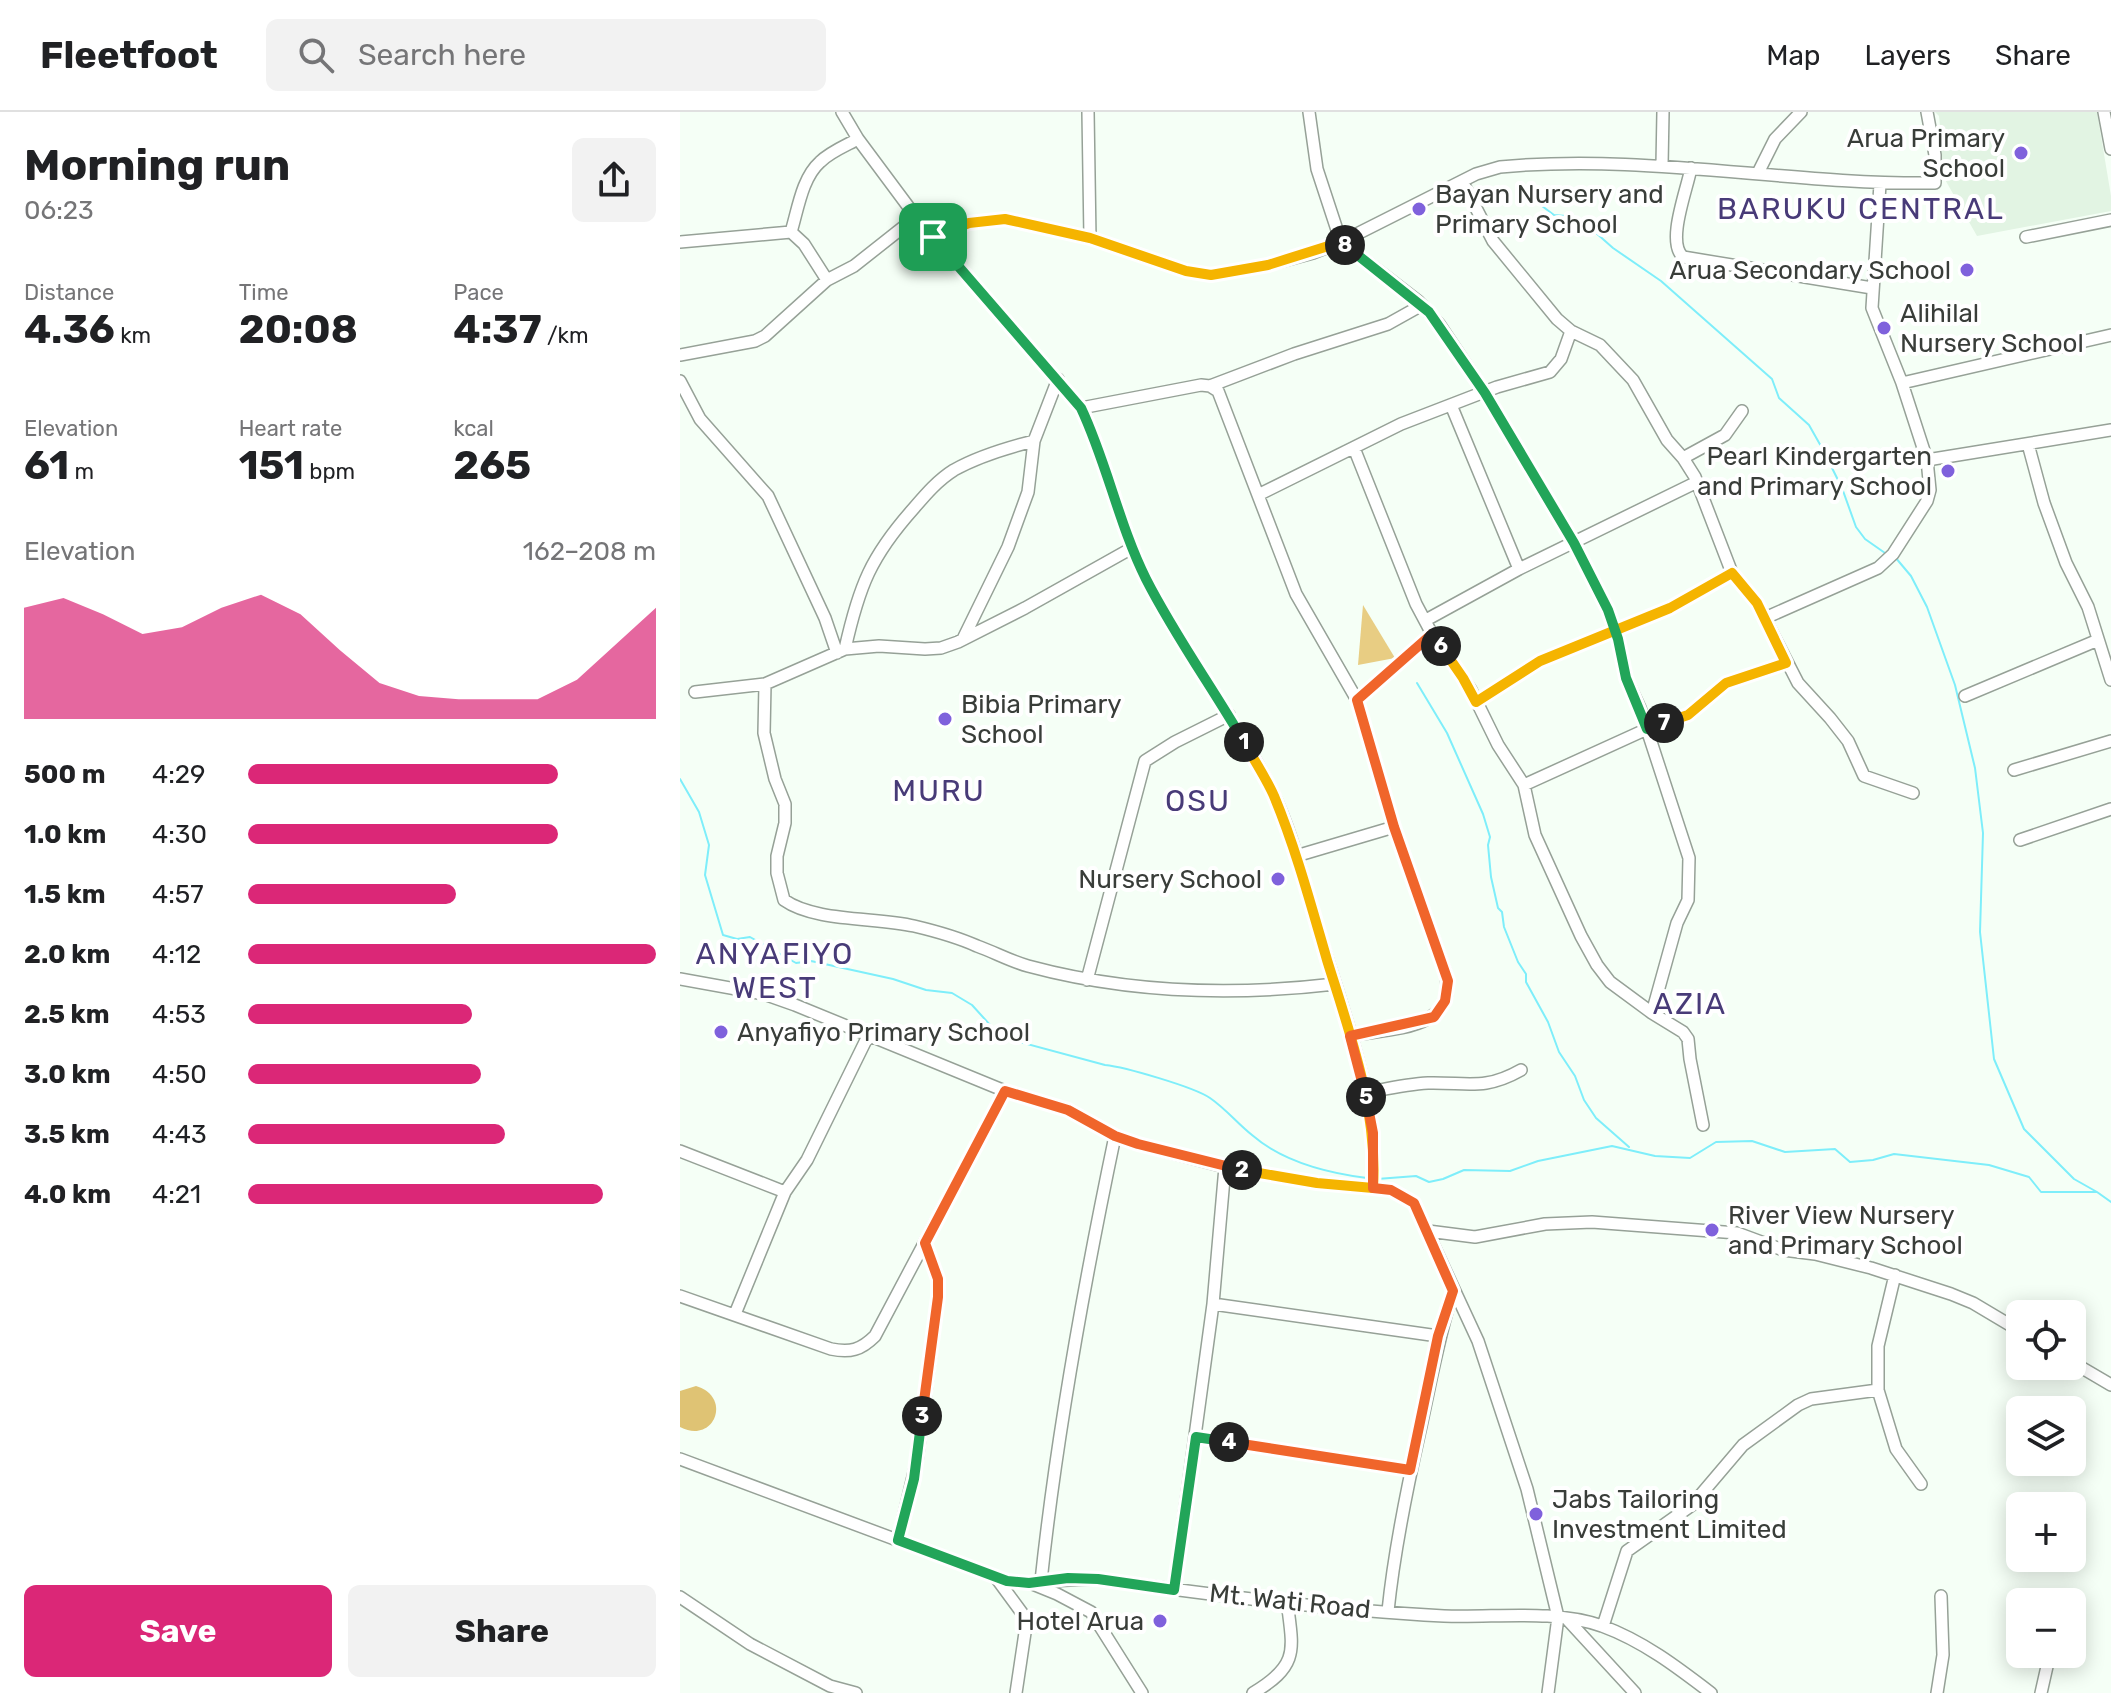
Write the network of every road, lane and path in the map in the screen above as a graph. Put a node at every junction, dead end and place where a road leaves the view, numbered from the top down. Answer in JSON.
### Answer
{"nodes":[{"id":1,"x":842,"y":112,"type":"edge"},
{"id":2,"x":1088,"y":112,"type":"edge"},
{"id":3,"x":1309,"y":112,"type":"edge"},
{"id":4,"x":1663,"y":112,"type":"edge"},
{"id":5,"x":1801,"y":112,"type":"edge"},
{"id":6,"x":1927,"y":112,"type":"edge"},
{"id":7,"x":2104,"y":112,"type":"edge"},
{"id":8,"x":858,"y":139,"type":"junction"},
{"id":9,"x":2111,"y":149,"type":"edge"},
{"id":10,"x":1662,"y":165,"type":"junction"},
{"id":11,"x":1691,"y":168,"type":"junction"},
{"id":12,"x":1758,"y":173,"type":"junction"},
{"id":13,"x":1462,"y":181,"type":"junction"},
{"id":14,"x":1880,"y":184,"type":"junction"},
{"id":15,"x":916,"y":217,"type":"junction"},
{"id":16,"x":2111,"y":220,"type":"edge"},
{"id":17,"x":791,"y":232,"type":"junction"},
{"id":18,"x":933,"y":237,"type":"junction"},
{"id":19,"x":2026,"y":237,"type":"dead end"},
{"id":20,"x":1090,"y":238,"type":"junction"},
{"id":21,"x":680,"y":242,"type":"edge"},
{"id":22,"x":1341,"y":242,"type":"junction"},
{"id":23,"x":827,"y":280,"type":"junction"},
{"id":24,"x":1872,"y":288,"type":"junction"},
{"id":25,"x":1422,"y":305,"type":"junction"},
{"id":26,"x":1571,"y":331,"type":"junction"},
{"id":27,"x":2111,"y":335,"type":"edge"},
{"id":28,"x":680,"y":355,"type":"edge"},
{"id":29,"x":1058,"y":379,"type":"junction"},
{"id":30,"x":680,"y":381,"type":"edge"},
{"id":31,"x":1902,"y":383,"type":"junction"},
{"id":32,"x":1210,"y":386,"type":"junction"},
{"id":33,"x":1485,"y":393,"type":"junction"},
{"id":34,"x":1451,"y":405,"type":"junction"},
{"id":35,"x":1081,"y":408,"type":"junction"},
{"id":36,"x":1742,"y":411,"type":"dead end"},
{"id":37,"x":2111,"y":430,"type":"edge"},
{"id":38,"x":1034,"y":441,"type":"junction"},
{"id":39,"x":2028,"y":444,"type":"junction"},
{"id":40,"x":1354,"y":448,"type":"junction"},
{"id":41,"x":1683,"y":458,"type":"junction"},
{"id":42,"x":1927,"y":460,"type":"junction"},
{"id":43,"x":1697,"y":482,"type":"junction"},
{"id":44,"x":1258,"y":495,"type":"junction"},
{"id":45,"x":1574,"y":543,"type":"junction"},
{"id":46,"x":1132,"y":548,"type":"junction"},
{"id":47,"x":1519,"y":569,"type":"junction"},
{"id":48,"x":1732,"y":573,"type":"junction"},
{"id":49,"x":1765,"y":618,"type":"junction"},
{"id":50,"x":1426,"y":620,"type":"junction"},
{"id":51,"x":1616,"y":631,"type":"junction"},
{"id":52,"x":1432,"y":634,"type":"junction"},
{"id":53,"x":963,"y":639,"type":"junction"},
{"id":54,"x":2098,"y":640,"type":"junction"},
{"id":55,"x":841,"y":651,"type":"junction"},
{"id":56,"x":1786,"y":663,"type":"junction"},
{"id":57,"x":2111,"y":680,"type":"edge"},
{"id":58,"x":765,"y":684,"type":"junction"},
{"id":59,"x":695,"y":692,"type":"dead end"},
{"id":60,"x":1965,"y":696,"type":"dead end"},
{"id":61,"x":1357,"y":700,"type":"junction"},
{"id":62,"x":1476,"y":702,"type":"junction"},
{"id":63,"x":1229,"y":715,"type":"junction"},
{"id":64,"x":1647,"y":729,"type":"junction"},
{"id":65,"x":2111,"y":741,"type":"edge"},
{"id":66,"x":2014,"y":770,"type":"dead end"},
{"id":67,"x":1524,"y":785,"type":"junction"},
{"id":68,"x":1913,"y":793,"type":"dead end"},
{"id":69,"x":2111,"y":809,"type":"edge"},
{"id":70,"x":1394,"y":827,"type":"junction"},
{"id":71,"x":2020,"y":840,"type":"dead end"},
{"id":72,"x":1296,"y":856,"type":"junction"},
{"id":73,"x":680,"y":979,"type":"edge"},
{"id":74,"x":1087,"y":980,"type":"junction"},
{"id":75,"x":1335,"y":984,"type":"junction"},
{"id":76,"x":1652,"y":1013,"type":"junction"},
{"id":77,"x":868,"y":1036,"type":"junction"},
{"id":78,"x":1350,"y":1036,"type":"junction"},
{"id":79,"x":1521,"y":1070,"type":"dead end"},
{"id":80,"x":1005,"y":1091,"type":"junction"},
{"id":81,"x":1365,"y":1093,"type":"junction"},
{"id":82,"x":1703,"y":1125,"type":"dead end"},
{"id":83,"x":1115,"y":1136,"type":"junction"},
{"id":84,"x":680,"y":1151,"type":"edge"},
{"id":85,"x":1225,"y":1167,"type":"junction"},
{"id":86,"x":1373,"y":1188,"type":"junction"},
{"id":87,"x":785,"y":1192,"type":"junction"},
{"id":88,"x":1428,"y":1231,"type":"junction"},
{"id":89,"x":925,"y":1243,"type":"junction"},
{"id":90,"x":1895,"y":1275,"type":"junction"},
{"id":91,"x":1453,"y":1291,"type":"junction"},
{"id":92,"x":680,"y":1296,"type":"edge"},
{"id":93,"x":1213,"y":1304,"type":"junction"},
{"id":94,"x":735,"y":1314,"type":"junction"},
{"id":95,"x":2006,"y":1323,"type":"edge"},
{"id":96,"x":1438,"y":1336,"type":"junction"},
{"id":97,"x":2086,"y":1370,"type":"edge"},
{"id":98,"x":2111,"y":1385,"type":"edge"},
{"id":99,"x":1878,"y":1390,"type":"junction"},
{"id":100,"x":1196,"y":1437,"type":"junction"},
{"id":101,"x":680,"y":1459,"type":"edge"},
{"id":102,"x":1410,"y":1470,"type":"junction"},
{"id":103,"x":1921,"y":1484,"type":"dead end"},
{"id":104,"x":898,"y":1540,"type":"junction"},
{"id":105,"x":997,"y":1578,"type":"junction"},
{"id":106,"x":1035,"y":1582,"type":"junction"},
{"id":107,"x":1174,"y":1590,"type":"junction"},
{"id":108,"x":1941,"y":1596,"type":"dead end"},
{"id":109,"x":680,"y":1597,"type":"edge"},
{"id":110,"x":1287,"y":1601,"type":"junction"},
{"id":111,"x":1388,"y":1611,"type":"junction"},
{"id":112,"x":1562,"y":1618,"type":"junction"},
{"id":113,"x":1603,"y":1626,"type":"junction"},
{"id":114,"x":2047,"y":1668,"type":"edge"},
{"id":115,"x":856,"y":1693,"type":"edge"},
{"id":116,"x":1016,"y":1693,"type":"edge"},
{"id":117,"x":1142,"y":1693,"type":"edge"},
{"id":118,"x":1253,"y":1693,"type":"edge"},
{"id":119,"x":1548,"y":1693,"type":"edge"},
{"id":120,"x":1635,"y":1693,"type":"edge"},
{"id":121,"x":1711,"y":1693,"type":"edge"},
{"id":122,"x":1937,"y":1693,"type":"edge"},
{"id":123,"x":2041,"y":1693,"type":"edge"}],
"edges":[{"from":1,"to":8,"type":"street"},
{"from":2,"to":20,"type":"street"},
{"from":3,"to":22,"type":"street"},
{"from":4,"to":10,"type":"street"},
{"from":5,"to":12,"type":"street"},
{"from":6,"to":14,"type":"street"},
{"from":7,"to":9,"type":"street"},
{"from":8,"to":15,"type":"street"},
{"from":8,"to":17,"type":"street"},
{"from":10,"to":11,"type":"street"},
{"from":10,"to":13,"type":"street"},
{"from":11,"to":12,"type":"street"},
{"from":11,"to":24,"type":"street"},
{"from":12,"to":14,"type":"street"},
{"from":13,"to":22,"type":"street"},
{"from":13,"to":26,"type":"street"},
{"from":14,"to":24,"type":"street"},
{"from":15,"to":18,"type":"street"},
{"from":15,"to":23,"type":"street"},
{"from":16,"to":19,"type":"street"},
{"from":17,"to":21,"type":"street"},
{"from":17,"to":23,"type":"street"},
{"from":18,"to":20,"type":"street"},
{"from":18,"to":29,"type":"street"},
{"from":20,"to":22,"type":"street"},
{"from":22,"to":25,"type":"street"},
{"from":23,"to":28,"type":"street"},
{"from":24,"to":31,"type":"street"},
{"from":25,"to":32,"type":"street"},
{"from":25,"to":33,"type":"street"},
{"from":26,"to":33,"type":"street"},
{"from":26,"to":41,"type":"street"},
{"from":27,"to":31,"type":"street"},
{"from":29,"to":35,"type":"street"},
{"from":29,"to":38,"type":"street"},
{"from":30,"to":55,"type":"street"},
{"from":31,"to":42,"type":"street"},
{"from":32,"to":35,"type":"street"},
{"from":32,"to":44,"type":"street"},
{"from":33,"to":34,"type":"street"},
{"from":33,"to":45,"type":"street"},
{"from":34,"to":40,"type":"street"},
{"from":34,"to":47,"type":"street"},
{"from":35,"to":46,"type":"street"},
{"from":36,"to":41,"type":"street"},
{"from":37,"to":39,"type":"street"},
{"from":38,"to":53,"type":"street"},
{"from":38,"to":55,"type":"street"},
{"from":39,"to":42,"type":"street"},
{"from":39,"to":54,"type":"street"},
{"from":40,"to":44,"type":"street"},
{"from":40,"to":50,"type":"street"},
{"from":41,"to":43,"type":"street"},
{"from":42,"to":49,"type":"street"},
{"from":43,"to":45,"type":"street"},
{"from":43,"to":48,"type":"street"},
{"from":44,"to":61,"type":"street"},
{"from":45,"to":47,"type":"street"},
{"from":45,"to":51,"type":"street"},
{"from":46,"to":53,"type":"street"},
{"from":46,"to":63,"type":"street"},
{"from":47,"to":50,"type":"street"},
{"from":48,"to":49,"type":"street"},
{"from":48,"to":51,"type":"street"},
{"from":49,"to":56,"type":"street"},
{"from":50,"to":52,"type":"street"},
{"from":51,"to":62,"type":"street"},
{"from":51,"to":64,"type":"street"},
{"from":52,"to":61,"type":"street"},
{"from":52,"to":62,"type":"street"},
{"from":53,"to":55,"type":"street"},
{"from":54,"to":57,"type":"street"},
{"from":54,"to":60,"type":"street"},
{"from":55,"to":58,"type":"street"},
{"from":56,"to":64,"type":"street"},
{"from":56,"to":68,"type":"street"},
{"from":58,"to":59,"type":"street"},
{"from":58,"to":74,"type":"street"},
{"from":61,"to":70,"type":"street"},
{"from":62,"to":67,"type":"street"},
{"from":63,"to":72,"type":"street"},
{"from":63,"to":74,"type":"street"},
{"from":64,"to":67,"type":"street"},
{"from":64,"to":76,"type":"street"},
{"from":65,"to":66,"type":"street"},
{"from":67,"to":76,"type":"street"},
{"from":69,"to":71,"type":"street"},
{"from":70,"to":72,"type":"street"},
{"from":70,"to":78,"type":"street"},
{"from":72,"to":75,"type":"street"},
{"from":73,"to":77,"type":"street"},
{"from":74,"to":75,"type":"street"},
{"from":75,"to":78,"type":"street"},
{"from":76,"to":82,"type":"street"},
{"from":77,"to":80,"type":"street"},
{"from":77,"to":87,"type":"street"},
{"from":78,"to":81,"type":"street"},
{"from":79,"to":81,"type":"street"},
{"from":80,"to":83,"type":"street"},
{"from":80,"to":89,"type":"street"},
{"from":81,"to":86,"type":"street"},
{"from":83,"to":85,"type":"street"},
{"from":83,"to":106,"type":"street"},
{"from":84,"to":87,"type":"street"},
{"from":85,"to":86,"type":"street"},
{"from":85,"to":93,"type":"street"},
{"from":86,"to":88,"type":"street"},
{"from":87,"to":94,"type":"street"},
{"from":88,"to":90,"type":"street"},
{"from":88,"to":91,"type":"street"},
{"from":89,"to":94,"type":"street"},
{"from":89,"to":104,"type":"street"},
{"from":90,"to":95,"type":"street"},
{"from":90,"to":99,"type":"street"},
{"from":91,"to":96,"type":"street"},
{"from":91,"to":112,"type":"street"},
{"from":92,"to":94,"type":"street"},
{"from":93,"to":96,"type":"street"},
{"from":93,"to":100,"type":"street"},
{"from":96,"to":102,"type":"street"},
{"from":97,"to":98,"type":"street"},
{"from":99,"to":103,"type":"street"},
{"from":99,"to":113,"type":"street"},
{"from":100,"to":102,"type":"street"},
{"from":100,"to":107,"type":"street"},
{"from":101,"to":104,"type":"street","name":"Mt. Wati Road"},
{"from":102,"to":111,"type":"street"},
{"from":104,"to":105,"type":"street","name":"Mt. Wati Road"},
{"from":105,"to":106,"type":"street","name":"Mt. Wati Road"},
{"from":105,"to":116,"type":"street"},
{"from":106,"to":107,"type":"street","name":"Mt. Wati Road"},
{"from":106,"to":117,"type":"street"},
{"from":107,"to":110,"type":"street","name":"Mt. Wati Road"},
{"from":108,"to":122,"type":"street"},
{"from":109,"to":115,"type":"street"},
{"from":110,"to":111,"type":"street","name":"Mt. Wati Road"},
{"from":110,"to":118,"type":"street"},
{"from":111,"to":112,"type":"street","name":"Mt. Wati Road"},
{"from":112,"to":113,"type":"street","name":"Mt. Wati Road"},
{"from":112,"to":119,"type":"street"},
{"from":112,"to":120,"type":"street"},
{"from":113,"to":121,"type":"street","name":"Mt. Wati Road"},
{"from":114,"to":123,"type":"street"}]}
